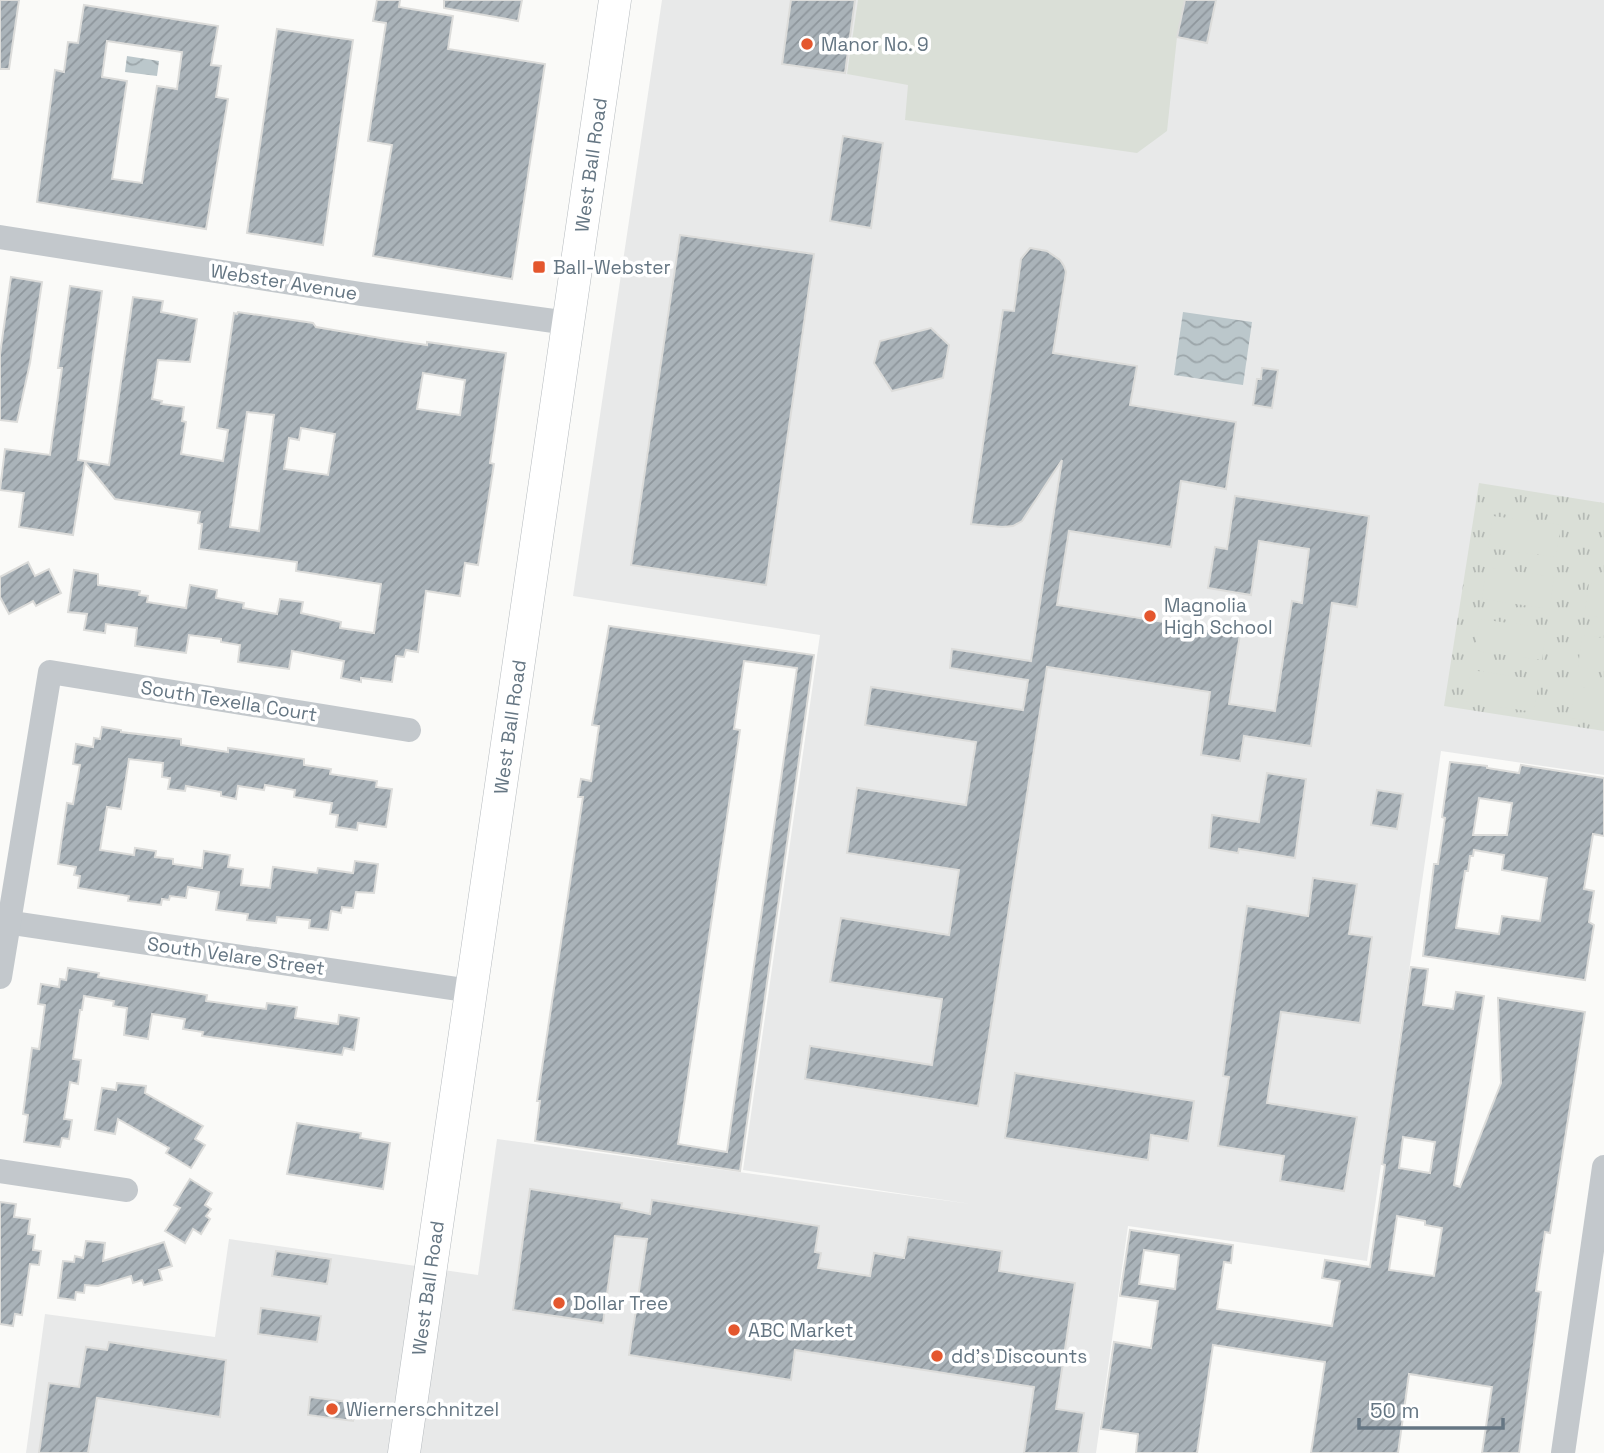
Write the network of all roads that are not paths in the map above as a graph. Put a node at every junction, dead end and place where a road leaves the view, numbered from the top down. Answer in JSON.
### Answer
{"nodes":[{"id":1,"x":615,"y":0,"type":"edge"},
{"id":2,"x":0,"y":237,"type":"edge"},
{"id":3,"x":568,"y":323,"type":"junction"},
{"id":4,"x":409,"y":730,"type":"dead end"},
{"id":5,"x":4,"y":921,"type":"edge"},
{"id":6,"x":0,"y":977,"type":"edge"},
{"id":7,"x":471,"y":991,"type":"junction"},
{"id":8,"x":1604,"y":1167,"type":"edge"},
{"id":9,"x":0,"y":1171,"type":"edge"},
{"id":10,"x":126,"y":1190,"type":"dead end"},
{"id":11,"x":404,"y":1453,"type":"edge"},
{"id":12,"x":1563,"y":1453,"type":"edge"}],
"edges":[{"from":1,"to":3,"type":"main road","name":"West Ball Road"},
{"from":2,"to":3,"type":"street","name":"Webster Avenue"},
{"from":3,"to":7,"type":"main road","name":"West Ball Road"},
{"from":4,"to":5,"type":"street","name":"South Texella Court"},
{"from":5,"to":6,"type":"street"},
{"from":5,"to":7,"type":"street","name":"South Velare Street"},
{"from":7,"to":11,"type":"main road","name":"West Ball Road"},
{"from":8,"to":12,"type":"street"},
{"from":9,"to":10,"type":"street"}]}
